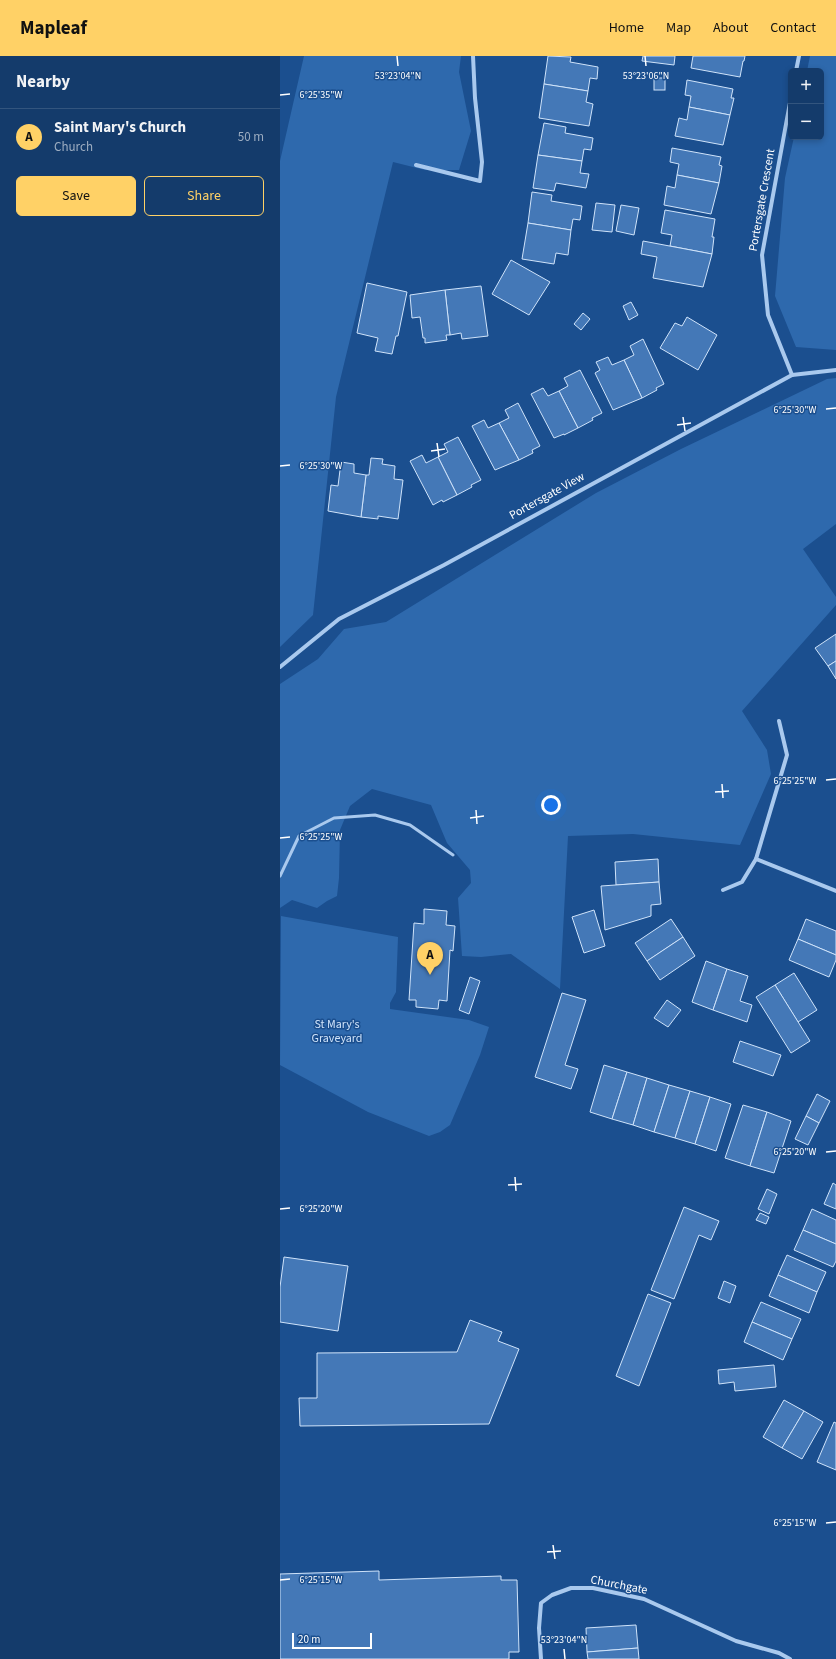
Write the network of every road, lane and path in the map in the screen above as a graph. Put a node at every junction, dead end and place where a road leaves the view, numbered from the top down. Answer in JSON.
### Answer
{"nodes":[{"id":1,"x":473,"y":56,"type":"edge"},
{"id":2,"x":799,"y":56,"type":"edge"},
{"id":3,"x":797,"y":68,"type":"edge"},
{"id":4,"x":790,"y":104,"type":"edge"},
{"id":5,"x":416,"y":165,"type":"dead end"},
{"id":6,"x":836,"y":370,"type":"edge"},
{"id":7,"x":792,"y":375,"type":"junction"},
{"id":8,"x":280,"y":668,"type":"edge"},
{"id":9,"x":778,"y":721,"type":"dead end"},
{"id":10,"x":453,"y":855,"type":"dead end"},
{"id":11,"x":756,"y":859,"type":"junction"},
{"id":12,"x":280,"y":876,"type":"edge"},
{"id":13,"x":723,"y":890,"type":"dead end"},
{"id":14,"x":836,"y":891,"type":"edge"},
{"id":15,"x":541,"y":1659,"type":"edge"},
{"id":16,"x":790,"y":1659,"type":"edge"}],
"edges":[{"from":1,"to":5,"type":"street"},
{"from":2,"to":3,"type":"street"},
{"from":4,"to":7,"type":"street","name":"Portersgate Crescent"},
{"from":6,"to":7,"type":"street","name":"Portersgate View"},
{"from":7,"to":8,"type":"street","name":"Portersgate View"},
{"from":9,"to":11,"type":"street"},
{"from":10,"to":12,"type":"lane"},
{"from":11,"to":13,"type":"street"},
{"from":11,"to":14,"type":"street"},
{"from":15,"to":16,"type":"street","name":"Churchgate"}]}
